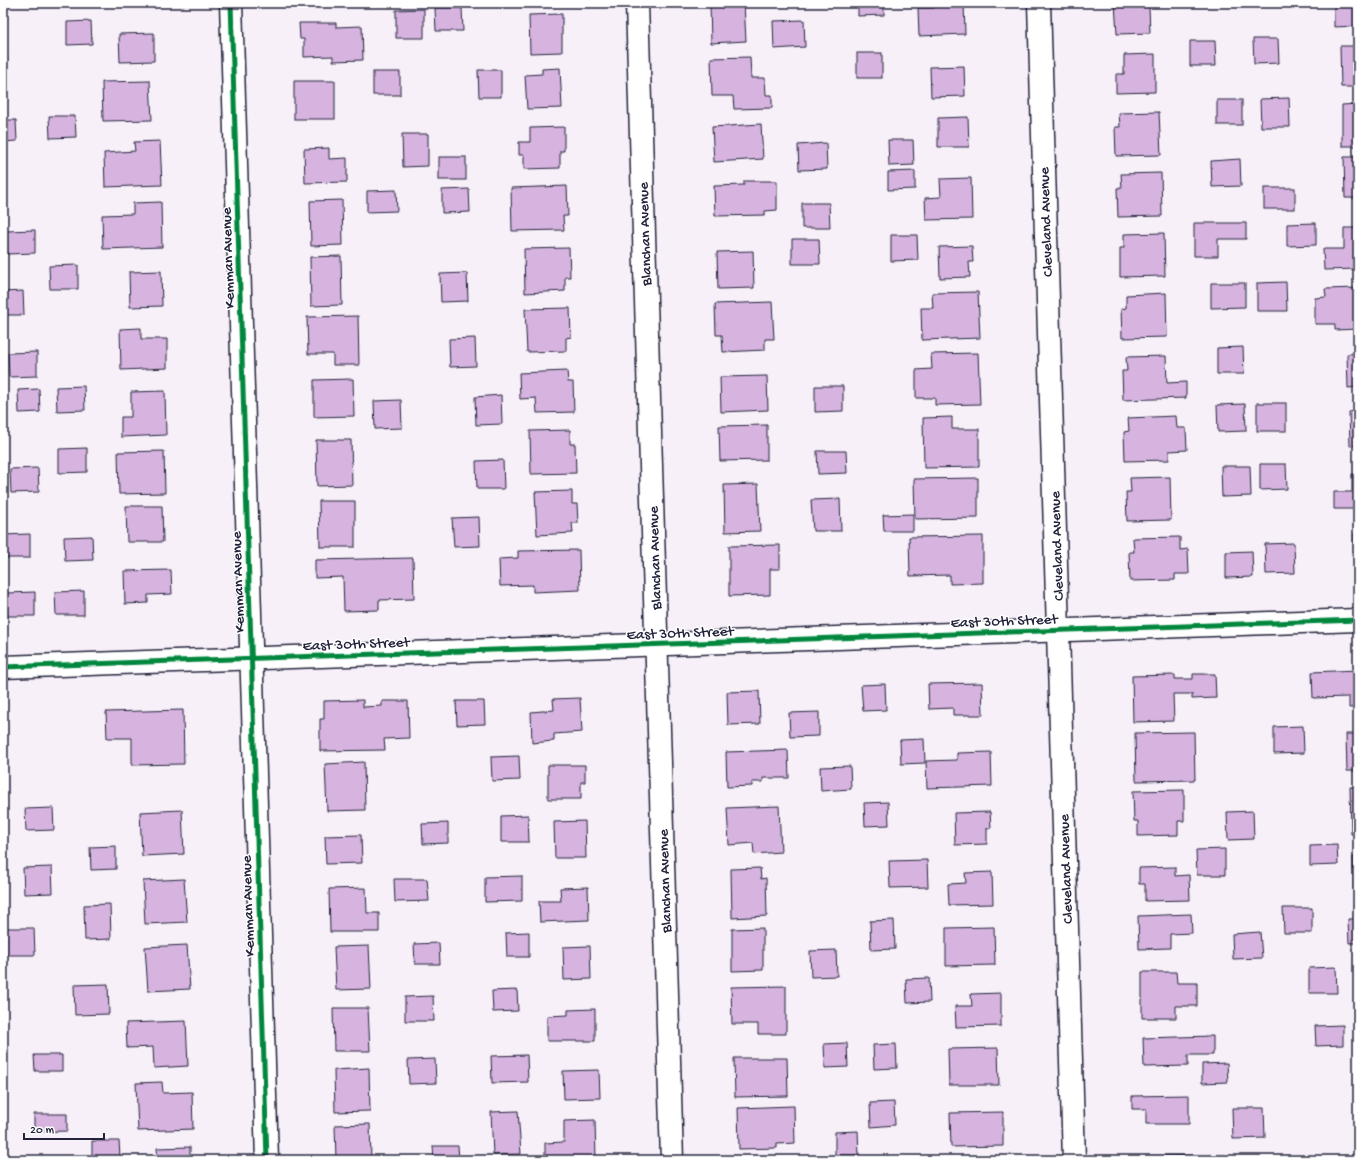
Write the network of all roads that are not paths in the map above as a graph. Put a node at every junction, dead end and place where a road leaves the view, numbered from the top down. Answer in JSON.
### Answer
{"nodes":[{"id":1,"x":231,"y":3,"type":"edge"},
{"id":2,"x":637,"y":3,"type":"edge"},
{"id":3,"x":1038,"y":3,"type":"edge"},
{"id":4,"x":1358,"y":620,"type":"edge"},
{"id":5,"x":1058,"y":631,"type":"junction"},
{"id":6,"x":657,"y":645,"type":"junction"},
{"id":7,"x":252,"y":659,"type":"junction"},
{"id":8,"x":3,"y":667,"type":"edge"},
{"id":9,"x":267,"y":1160,"type":"edge"},
{"id":10,"x":672,"y":1160,"type":"edge"},
{"id":11,"x":1074,"y":1160,"type":"edge"}],
"edges":[{"from":1,"to":7,"type":"street","name":"Kemman Avenue"},
{"from":2,"to":6,"type":"street","name":"Blanchan Avenue"},
{"from":3,"to":5,"type":"street","name":"Cleveland Avenue"},
{"from":4,"to":5,"type":"street","name":"East 30th Street"},
{"from":5,"to":6,"type":"street","name":"East 30th Street"},
{"from":5,"to":11,"type":"street","name":"Cleveland Avenue"},
{"from":6,"to":7,"type":"street","name":"East 30th Street"},
{"from":6,"to":10,"type":"street","name":"Blanchan Avenue"},
{"from":7,"to":8,"type":"street","name":"East 30th Street"},
{"from":7,"to":9,"type":"street","name":"Kemman Avenue"}]}
